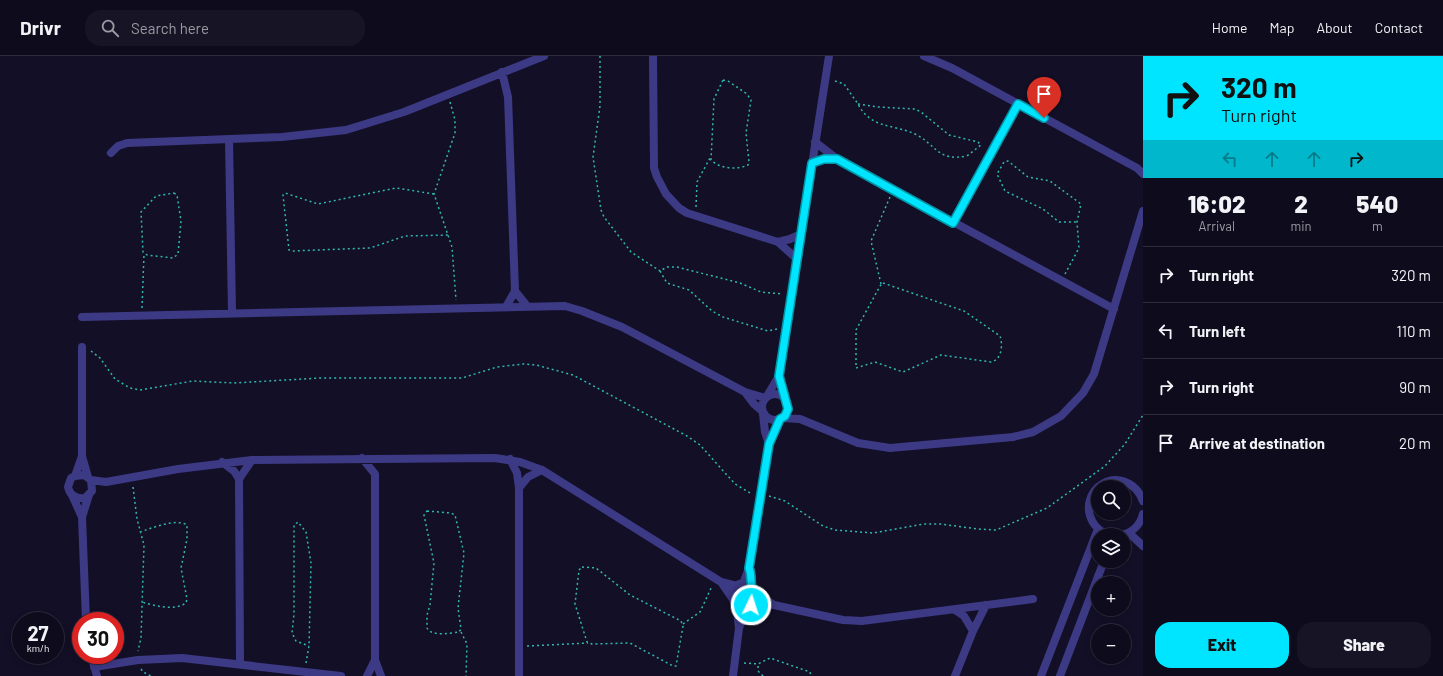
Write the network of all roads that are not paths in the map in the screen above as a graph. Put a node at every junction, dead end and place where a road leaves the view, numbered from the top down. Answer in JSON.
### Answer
{"nodes":[{"id":1,"x":544,"y":56,"type":"edge"},
{"id":2,"x":653,"y":56,"type":"edge"},
{"id":3,"x":829,"y":56,"type":"edge"},
{"id":4,"x":924,"y":56,"type":"edge"},
{"id":5,"x":502,"y":72,"type":"junction"},
{"id":6,"x":1018,"y":104,"type":"junction"},
{"id":7,"x":229,"y":139,"type":"junction"},
{"id":8,"x":816,"y":142,"type":"junction"},
{"id":9,"x":111,"y":153,"type":"dead end"},
{"id":10,"x":837,"y":159,"type":"junction"},
{"id":11,"x":812,"y":163,"type":"junction"},
{"id":12,"x":1140,"y":168,"type":"edge"},
{"id":13,"x":1143,"y":174,"type":"edge"},
{"id":14,"x":1143,"y":211,"type":"edge"},
{"id":15,"x":953,"y":223,"type":"junction"},
{"id":16,"x":801,"y":234,"type":"junction"},
{"id":17,"x":778,"y":242,"type":"junction"},
{"id":18,"x":797,"y":259,"type":"junction"},
{"id":19,"x":515,"y":291,"type":"junction"},
{"id":20,"x":526,"y":306,"type":"junction"},
{"id":21,"x":506,"y":307,"type":"junction"},
{"id":22,"x":1114,"y":309,"type":"junction"},
{"id":23,"x":232,"y":313,"type":"junction"},
{"id":24,"x":82,"y":317,"type":"dead end"},
{"id":25,"x":82,"y":347,"type":"road end"},
{"id":26,"x":779,"y":376,"type":"junction"},
{"id":27,"x":745,"y":392,"type":"junction"},
{"id":28,"x":766,"y":397,"type":"junction"},
{"id":29,"x":787,"y":402,"type":"junction"},
{"id":30,"x":762,"y":412,"type":"junction"},
{"id":31,"x":781,"y":419,"type":"junction"},
{"id":32,"x":800,"y":419,"type":"junction"},
{"id":33,"x":769,"y":444,"type":"junction"},
{"id":34,"x":82,"y":456,"type":"junction"},
{"id":35,"x":362,"y":458,"type":"junction"},
{"id":36,"x":384,"y":458,"type":"junction"},
{"id":37,"x":510,"y":459,"type":"junction"},
{"id":38,"x":252,"y":460,"type":"junction"},
{"id":39,"x":222,"y":462,"type":"junction"},
{"id":40,"x":542,"y":470,"type":"junction"},
{"id":41,"x":375,"y":474,"type":"junction"},
{"id":42,"x":75,"y":476,"type":"junction"},
{"id":43,"x":89,"y":478,"type":"junction"},
{"id":44,"x":239,"y":479,"type":"junction"},
{"id":45,"x":106,"y":482,"type":"junction"},
{"id":46,"x":1131,"y":485,"type":"edge"},
{"id":47,"x":519,"y":488,"type":"junction"},
{"id":48,"x":90,"y":493,"type":"junction"},
{"id":49,"x":72,"y":495,"type":"junction"},
{"id":50,"x":1091,"y":497,"type":"edge"},
{"id":51,"x":1143,"y":501,"type":"edge"},
{"id":52,"x":82,"y":517,"type":"junction"},
{"id":53,"x":1143,"y":517,"type":"edge"},
{"id":54,"x":1091,"y":518,"type":"edge"},
{"id":55,"x":1092,"y":520,"type":"edge"},
{"id":56,"x":1098,"y":528,"type":"edge"},
{"id":57,"x":1131,"y":530,"type":"edge"},
{"id":58,"x":1131,"y":538,"type":"edge"},
{"id":59,"x":1091,"y":546,"type":"edge"},
{"id":60,"x":1143,"y":546,"type":"edge"},
{"id":61,"x":749,"y":568,"type":"junction"},
{"id":62,"x":1101,"y":568,"type":"edge"},
{"id":63,"x":718,"y":580,"type":"junction"},
{"id":64,"x":740,"y":585,"type":"junction"},
{"id":65,"x":754,"y":589,"type":"junction"},
{"id":66,"x":1033,"y":599,"type":"dead end"},
{"id":67,"x":734,"y":601,"type":"junction"},
{"id":68,"x":774,"y":605,"type":"junction"},
{"id":69,"x":986,"y":605,"type":"junction"},
{"id":70,"x":749,"y":606,"type":"junction"},
{"id":71,"x":955,"y":610,"type":"junction"},
{"id":72,"x":86,"y":612,"type":"edge"},
{"id":73,"x":739,"y":628,"type":"junction"},
{"id":74,"x":972,"y":631,"type":"junction"},
{"id":75,"x":376,"y":660,"type":"junction"},
{"id":76,"x":240,"y":663,"type":"junction"},
{"id":77,"x":94,"y":664,"type":"edge"},
{"id":78,"x":94,"y":667,"type":"junction"},
{"id":79,"x":97,"y":676,"type":"edge"},
{"id":80,"x":341,"y":676,"type":"edge"},
{"id":81,"x":367,"y":676,"type":"edge"},
{"id":82,"x":380,"y":676,"type":"edge"},
{"id":83,"x":520,"y":676,"type":"edge"},
{"id":84,"x":733,"y":676,"type":"edge"},
{"id":85,"x":955,"y":676,"type":"edge"},
{"id":86,"x":1041,"y":676,"type":"edge"},
{"id":87,"x":1060,"y":676,"type":"edge"}],
"edges":[{"from":1,"to":5,"type":"street"},
{"from":2,"to":17,"type":"street"},
{"from":3,"to":8,"type":"street"},
{"from":4,"to":6,"type":"street"},
{"from":5,"to":7,"type":"street"},
{"from":5,"to":19,"type":"street"},
{"from":6,"to":12,"type":"street"},
{"from":6,"to":15,"type":"street"},
{"from":7,"to":9,"type":"street"},
{"from":7,"to":23,"type":"street"},
{"from":8,"to":10,"type":"street"},
{"from":8,"to":11,"type":"street"},
{"from":10,"to":11,"type":"street"},
{"from":10,"to":15,"type":"street"},
{"from":11,"to":16,"type":"street"},
{"from":12,"to":13,"type":"street"},
{"from":14,"to":22,"type":"street"},
{"from":15,"to":22,"type":"street"},
{"from":16,"to":17,"type":"street"},
{"from":16,"to":18,"type":"street"},
{"from":17,"to":18,"type":"street"},
{"from":18,"to":26,"type":"street"},
{"from":19,"to":20,"type":"street"},
{"from":19,"to":21,"type":"street"},
{"from":20,"to":21,"type":"street"},
{"from":20,"to":27,"type":"street"},
{"from":21,"to":23,"type":"street"},
{"from":22,"to":32,"type":"street"},
{"from":23,"to":24,"type":"street"},
{"from":25,"to":34,"type":"street"},
{"from":26,"to":28,"type":"street"},
{"from":26,"to":29,"type":"street"},
{"from":27,"to":28,"type":"street"},
{"from":27,"to":30,"type":"street"},
{"from":28,"to":29,"type":"street"},
{"from":28,"to":30,"type":"street"},
{"from":29,"to":31,"type":"street"},
{"from":29,"to":32,"type":"street"},
{"from":30,"to":31,"type":"street"},
{"from":30,"to":33,"type":"street"},
{"from":31,"to":32,"type":"street"},
{"from":31,"to":33,"type":"street"},
{"from":33,"to":61,"type":"street"},
{"from":34,"to":42,"type":"street"},
{"from":34,"to":43,"type":"street"},
{"from":35,"to":36,"type":"street"},
{"from":35,"to":38,"type":"street"},
{"from":35,"to":41,"type":"street"},
{"from":36,"to":37,"type":"street"},
{"from":36,"to":41,"type":"street"},
{"from":37,"to":40,"type":"street"},
{"from":37,"to":47,"type":"street"},
{"from":38,"to":39,"type":"street"},
{"from":38,"to":44,"type":"street"},
{"from":39,"to":44,"type":"street"},
{"from":39,"to":45,"type":"street"},
{"from":40,"to":47,"type":"street"},
{"from":40,"to":63,"type":"street"},
{"from":41,"to":75,"type":"street"},
{"from":42,"to":43,"type":"street"},
{"from":42,"to":49,"type":"street"},
{"from":43,"to":45,"type":"street"},
{"from":43,"to":48,"type":"street"},
{"from":44,"to":76,"type":"street"},
{"from":45,"to":48,"type":"street"},
{"from":46,"to":51,"type":"street"},
{"from":47,"to":83,"type":"street"},
{"from":48,"to":49,"type":"street"},
{"from":48,"to":52,"type":"street"},
{"from":49,"to":52,"type":"street"},
{"from":50,"to":54,"type":"street"},
{"from":52,"to":72,"type":"street"},
{"from":53,"to":57,"type":"street"},
{"from":55,"to":56,"type":"street"},
{"from":58,"to":60,"type":"street"},
{"from":59,"to":86,"type":"street"},
{"from":61,"to":64,"type":"street"},
{"from":61,"to":65,"type":"street"},
{"from":62,"to":87,"type":"street"},
{"from":63,"to":64,"type":"street"},
{"from":63,"to":67,"type":"street"},
{"from":64,"to":65,"type":"street"},
{"from":64,"to":67,"type":"street"},
{"from":65,"to":68,"type":"street"},
{"from":65,"to":70,"type":"street"},
{"from":66,"to":69,"type":"street"},
{"from":67,"to":70,"type":"street"},
{"from":67,"to":73,"type":"street"},
{"from":68,"to":70,"type":"street"},
{"from":68,"to":71,"type":"street"},
{"from":69,"to":71,"type":"street"},
{"from":69,"to":74,"type":"street"},
{"from":70,"to":73,"type":"street"},
{"from":71,"to":74,"type":"street"},
{"from":73,"to":84,"type":"street"},
{"from":74,"to":85,"type":"street"},
{"from":75,"to":81,"type":"street"},
{"from":75,"to":82,"type":"street"},
{"from":76,"to":78,"type":"street"},
{"from":76,"to":80,"type":"street"},
{"from":77,"to":78,"type":"street"},
{"from":78,"to":79,"type":"street"}]}
